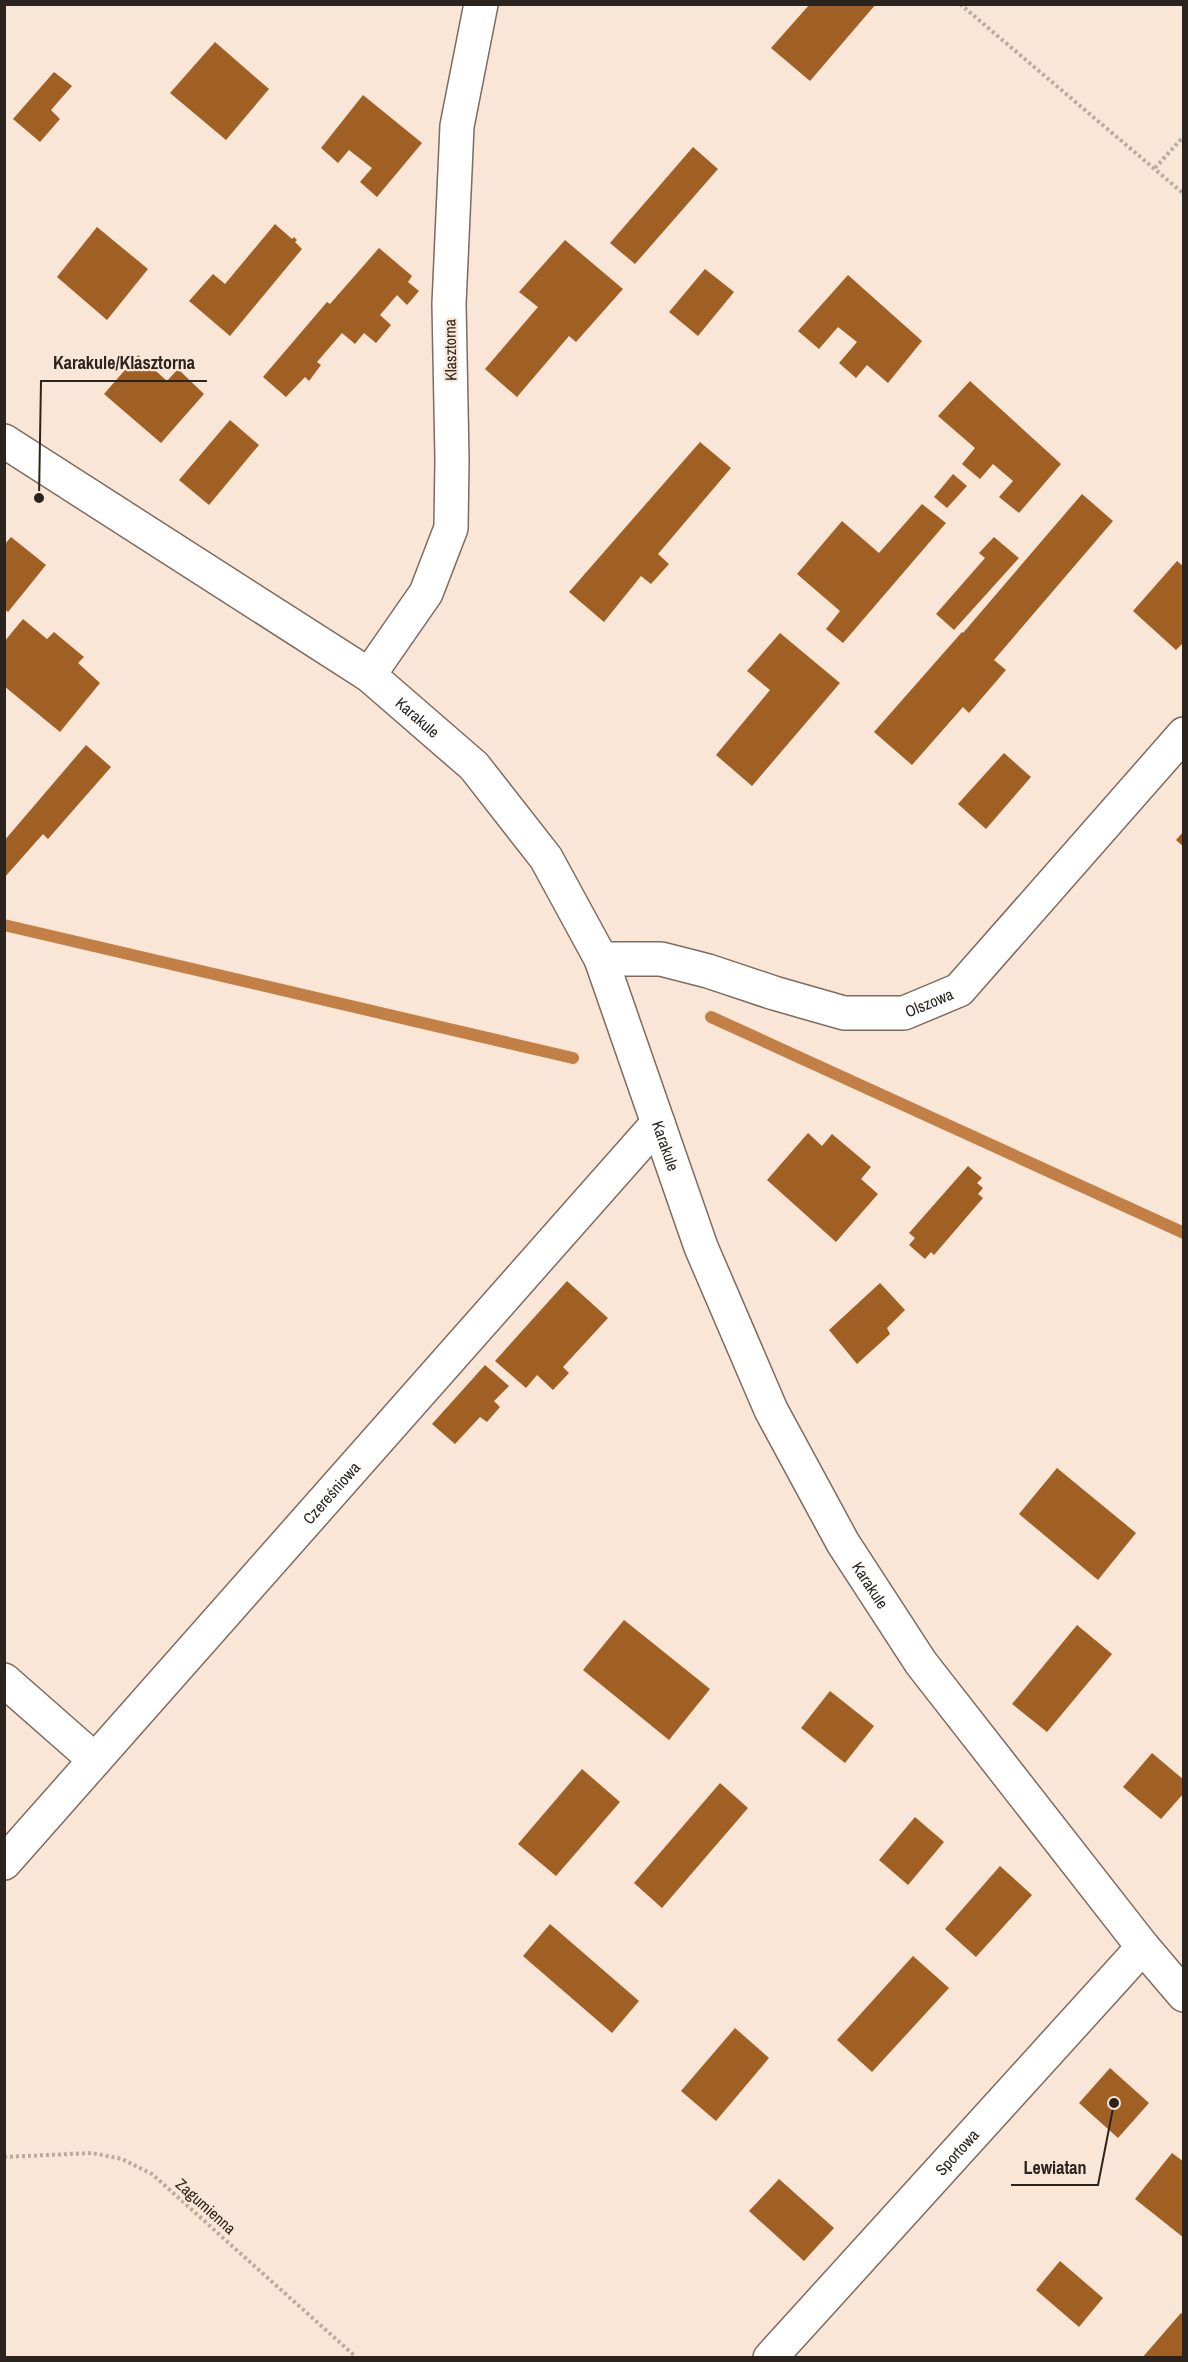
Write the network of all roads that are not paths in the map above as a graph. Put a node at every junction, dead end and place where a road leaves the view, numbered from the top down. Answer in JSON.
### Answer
{"nodes":[{"id":1,"x":481,"y":4,"type":"edge"},
{"id":2,"x":4,"y":441,"type":"edge"},
{"id":3,"x":369,"y":675,"type":"junction"},
{"id":4,"x":1184,"y":734,"type":"edge"},
{"id":5,"x":601,"y":959,"type":"junction"},
{"id":6,"x":658,"y":1123,"type":"junction"},
{"id":7,"x":4,"y":1680,"type":"edge"},
{"id":8,"x":95,"y":1760,"type":"junction"},
{"id":9,"x":4,"y":1863,"type":"edge"},
{"id":10,"x":1143,"y":1947,"type":"junction"},
{"id":11,"x":1184,"y":1995,"type":"edge"},
{"id":12,"x":771,"y":2358,"type":"edge"}],
"edges":[{"from":1,"to":3,"type":"street","name":"Klasztorna"},
{"from":2,"to":3,"type":"street","name":"Karakule"},
{"from":3,"to":5,"type":"street","name":"Karakule"},
{"from":4,"to":5,"type":"street","name":"Olszowa"},
{"from":5,"to":6,"type":"street","name":"Karakule"},
{"from":6,"to":8,"type":"street","name":"Czereśniowa"},
{"from":6,"to":10,"type":"street","name":"Karakule"},
{"from":7,"to":8,"type":"street"},
{"from":8,"to":9,"type":"street","name":"Czereśniowa"},
{"from":10,"to":11,"type":"street","name":"Karakule"},
{"from":10,"to":12,"type":"street","name":"Sportowa"}]}
